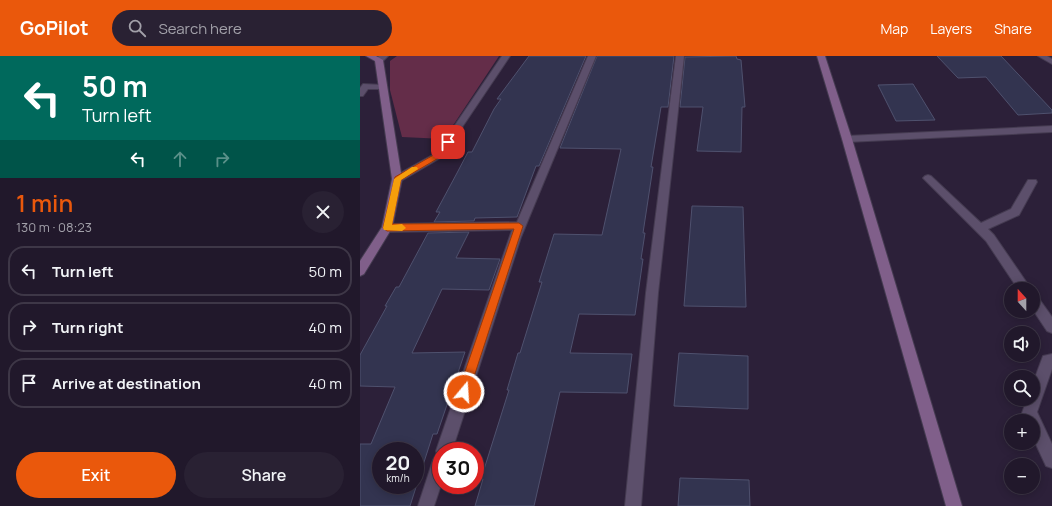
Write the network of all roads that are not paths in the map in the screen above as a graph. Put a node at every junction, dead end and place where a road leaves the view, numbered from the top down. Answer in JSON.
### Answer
{"nodes":[{"id":1,"x":506,"y":56,"type":"edge"},
{"id":2,"x":592,"y":56,"type":"edge"},
{"id":3,"x":680,"y":56,"type":"edge"},
{"id":4,"x":821,"y":56,"type":"edge"},
{"id":5,"x":1042,"y":56,"type":"edge"},
{"id":6,"x":378,"y":57,"type":"edge"},
{"id":7,"x":1052,"y":62,"type":"edge"},
{"id":8,"x":363,"y":86,"type":"edge"},
{"id":9,"x":382,"y":86,"type":"junction"},
{"id":10,"x":360,"y":94,"type":"edge"},
{"id":11,"x":1052,"y":129,"type":"edge"},
{"id":12,"x":848,"y":139,"type":"junction"},
{"id":13,"x":928,"y":178,"type":"dead end"},
{"id":14,"x":398,"y":179,"type":"junction"},
{"id":15,"x":1032,"y":182,"type":"dead end"},
{"id":16,"x":387,"y":228,"type":"junction"},
{"id":17,"x":979,"y":228,"type":"junction"},
{"id":18,"x":512,"y":244,"type":"junction"},
{"id":19,"x":360,"y":271,"type":"edge"},
{"id":20,"x":1020,"y":282,"type":"edge"},
{"id":21,"x":1040,"y":310,"type":"edge"},
{"id":22,"x":1052,"y":327,"type":"edge"},
{"id":23,"x":1052,"y":360,"type":"edge"},
{"id":24,"x":1029,"y":414,"type":"edge"},
{"id":25,"x":1040,"y":435,"type":"edge"},
{"id":26,"x":447,"y":442,"type":"edge"},
{"id":27,"x":1052,"y":460,"type":"edge"},
{"id":28,"x":432,"y":488,"type":"edge"},
{"id":29,"x":426,"y":506,"type":"edge"},
{"id":30,"x":633,"y":506,"type":"edge"},
{"id":31,"x":954,"y":506,"type":"edge"}],
"edges":[{"from":1,"to":14,"type":"street"},
{"from":2,"to":18,"type":"street"},
{"from":3,"to":30,"type":"street"},
{"from":4,"to":12,"type":"street"},
{"from":5,"to":7,"type":"street"},
{"from":6,"to":9,"type":"street"},
{"from":8,"to":9,"type":"street"},
{"from":8,"to":10,"type":"street"},
{"from":9,"to":14,"type":"street"},
{"from":11,"to":12,"type":"street"},
{"from":12,"to":31,"type":"street"},
{"from":13,"to":17,"type":"street"},
{"from":14,"to":16,"type":"street"},
{"from":15,"to":17,"type":"street"},
{"from":16,"to":18,"type":"street"},
{"from":16,"to":19,"type":"street"},
{"from":17,"to":20,"type":"street"},
{"from":18,"to":26,"type":"street"},
{"from":21,"to":22,"type":"street"},
{"from":23,"to":24,"type":"street"},
{"from":25,"to":27,"type":"street"},
{"from":28,"to":29,"type":"street"}]}
